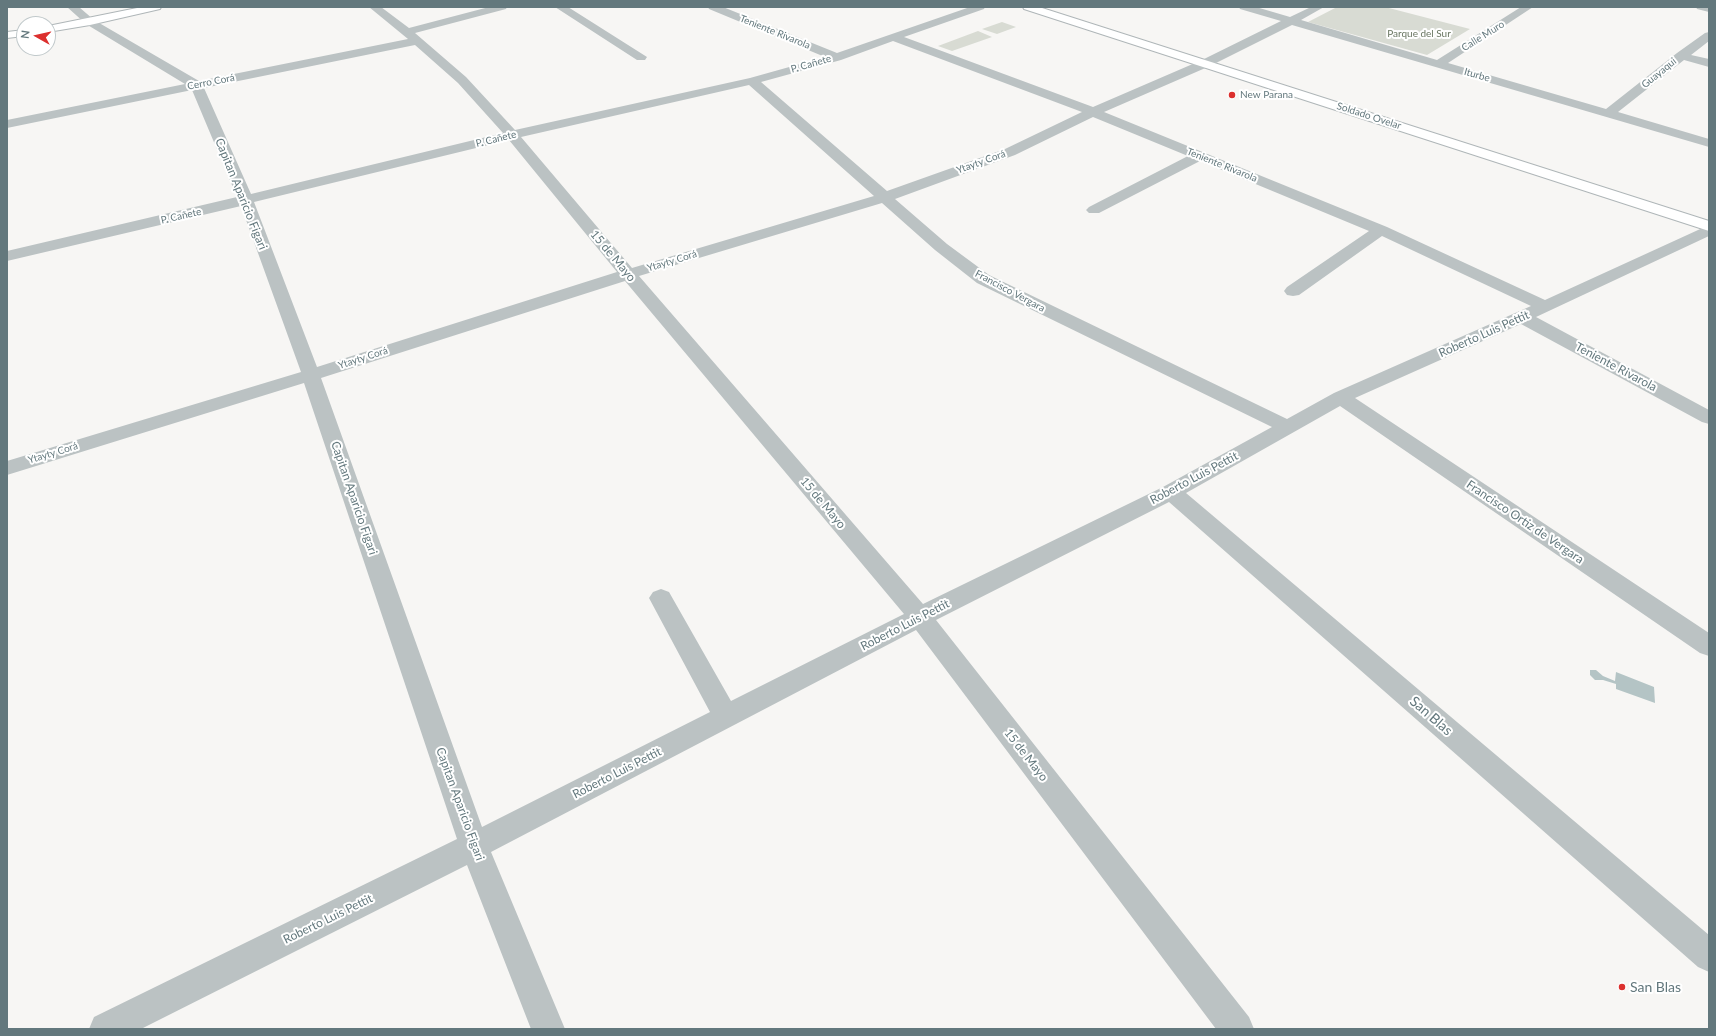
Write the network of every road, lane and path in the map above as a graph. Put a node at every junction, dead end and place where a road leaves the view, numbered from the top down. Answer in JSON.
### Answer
{"nodes":[{"id":1,"x":72,"y":7,"type":"edge"},
{"id":2,"x":156,"y":7,"type":"edge"},
{"id":3,"x":374,"y":7,"type":"edge"},
{"id":4,"x":502,"y":7,"type":"edge"},
{"id":5,"x":560,"y":7,"type":"edge"},
{"id":6,"x":713,"y":7,"type":"edge"},
{"id":7,"x":743,"y":7,"type":"edge"},
{"id":8,"x":980,"y":7,"type":"edge"},
{"id":9,"x":1028,"y":7,"type":"edge"},
{"id":10,"x":1244,"y":7,"type":"edge"},
{"id":11,"x":1319,"y":7,"type":"edge"},
{"id":12,"x":1528,"y":7,"type":"edge"},
{"id":13,"x":1701,"y":7,"type":"edge"},
{"id":14,"x":1709,"y":9,"type":"edge"},
{"id":15,"x":133,"y":10,"type":"edge"},
{"id":16,"x":726,"y":12,"type":"junction"},
{"id":17,"x":1291,"y":20,"type":"junction"},
{"id":18,"x":90,"y":22,"type":"junction"},
{"id":19,"x":56,"y":28,"type":"edge"},
{"id":20,"x":1709,"y":35,"type":"edge"},
{"id":21,"x":412,"y":36,"type":"junction"},
{"id":22,"x":892,"y":38,"type":"junction"},
{"id":23,"x":1681,"y":56,"type":"junction"},
{"id":24,"x":641,"y":57,"type":"dead end"},
{"id":25,"x":837,"y":57,"type":"junction"},
{"id":26,"x":1206,"y":63,"type":"junction"},
{"id":27,"x":1709,"y":63,"type":"edge"},
{"id":28,"x":1438,"y":64,"type":"junction"},
{"id":29,"x":752,"y":81,"type":"junction"},
{"id":30,"x":196,"y":85,"type":"junction"},
{"id":31,"x":1093,"y":112,"type":"junction"},
{"id":32,"x":1609,"y":113,"type":"junction"},
{"id":33,"x":7,"y":124,"type":"edge"},
{"id":34,"x":512,"y":134,"type":"junction"},
{"id":35,"x":1709,"y":143,"type":"edge"},
{"id":36,"x":1198,"y":156,"type":"junction"},
{"id":37,"x":885,"y":197,"type":"junction"},
{"id":38,"x":246,"y":200,"type":"junction"},
{"id":39,"x":1094,"y":210,"type":"dead end"},
{"id":40,"x":1709,"y":226,"type":"edge"},
{"id":41,"x":1381,"y":230,"type":"junction"},
{"id":42,"x":1709,"y":230,"type":"edge"},
{"id":43,"x":7,"y":256,"type":"edge"},
{"id":44,"x":628,"y":274,"type":"junction"},
{"id":45,"x":1293,"y":291,"type":"dead end"},
{"id":46,"x":1545,"y":306,"type":"junction"},
{"id":47,"x":1522,"y":317,"type":"junction"},
{"id":48,"x":311,"y":375,"type":"junction"},
{"id":49,"x":1341,"y":397,"type":"junction"},
{"id":50,"x":1709,"y":418,"type":"edge"},
{"id":51,"x":1288,"y":427,"type":"junction"},
{"id":52,"x":7,"y":468,"type":"edge"},
{"id":53,"x":1171,"y":492,"type":"junction"},
{"id":54,"x":661,"y":598,"type":"dead end"},
{"id":55,"x":920,"y":617,"type":"junction"},
{"id":56,"x":1709,"y":646,"type":"edge"},
{"id":57,"x":726,"y":717,"type":"junction"},
{"id":58,"x":474,"y":846,"type":"junction"},
{"id":59,"x":1709,"y":956,"type":"edge"},
{"id":60,"x":106,"y":1029,"type":"edge"},
{"id":61,"x":548,"y":1029,"type":"edge"},
{"id":62,"x":1237,"y":1029,"type":"edge"}],
"edges":[{"from":1,"to":18,"type":"street"},
{"from":2,"to":15,"type":"main road"},
{"from":3,"to":21,"type":"street","name":"15 de Mayo"},
{"from":4,"to":21,"type":"street","name":"Cerro Corá"},
{"from":5,"to":24,"type":"street"},
{"from":6,"to":16,"type":"street","name":"Teniente Rivarola"},
{"from":7,"to":16,"type":"street"},
{"from":8,"to":22,"type":"street","name":"P. Cañete"},
{"from":9,"to":26,"type":"main road","name":"Soldado Ovelar"},
{"from":10,"to":17,"type":"street","name":"Iturbe"},
{"from":11,"to":17,"type":"street","name":"Ytayty Corá"},
{"from":12,"to":28,"type":"street","name":"Calle Muro"},
{"from":13,"to":14,"type":"street"},
{"from":15,"to":18,"type":"main road"},
{"from":16,"to":25,"type":"street","name":"Teniente Rivarola"},
{"from":17,"to":26,"type":"street","name":"Ytayty Corá"},
{"from":17,"to":28,"type":"street","name":"Iturbe"},
{"from":18,"to":19,"type":"main road"},
{"from":18,"to":30,"type":"street"},
{"from":20,"to":23,"type":"street","name":"Guayaqui"},
{"from":21,"to":30,"type":"street","name":"Cerro Corá"},
{"from":21,"to":34,"type":"street","name":"15 de Mayo"},
{"from":22,"to":25,"type":"street","name":"P. Cañete"},
{"from":22,"to":31,"type":"street","name":"Teniente Rivarola"},
{"from":23,"to":27,"type":"street"},
{"from":23,"to":32,"type":"street","name":"Guayaqui"},
{"from":25,"to":29,"type":"street","name":"P. Cañete"},
{"from":26,"to":31,"type":"street","name":"Ytayty Corá"},
{"from":26,"to":40,"type":"main road","name":"Soldado Ovelar"},
{"from":28,"to":32,"type":"street","name":"Iturbe"},
{"from":29,"to":34,"type":"street","name":"P. Cañete"},
{"from":29,"to":37,"type":"street","name":"Francisco Vergara"},
{"from":30,"to":33,"type":"street","name":"Cerro Corá"},
{"from":30,"to":38,"type":"street","name":"Capitan Aparicio Figari"},
{"from":31,"to":36,"type":"street","name":"Teniente Rivarola"},
{"from":31,"to":37,"type":"street","name":"Ytayty Corá"},
{"from":32,"to":35,"type":"street","name":"Iturbe"},
{"from":34,"to":38,"type":"street","name":"P. Cañete"},
{"from":34,"to":44,"type":"street","name":"15 de Mayo"},
{"from":36,"to":39,"type":"street"},
{"from":36,"to":41,"type":"street","name":"Teniente Rivarola"},
{"from":37,"to":44,"type":"street","name":"Ytayty Corá"},
{"from":37,"to":51,"type":"street","name":"Francisco Vergara"},
{"from":38,"to":43,"type":"street","name":"P. Cañete"},
{"from":38,"to":48,"type":"street","name":"Capitan Aparicio Figari"},
{"from":41,"to":45,"type":"street"},
{"from":41,"to":46,"type":"street","name":"Teniente Rivarola"},
{"from":42,"to":46,"type":"street","name":"Roberto Luis Pettit"},
{"from":44,"to":48,"type":"street","name":"Ytayty Corá"},
{"from":44,"to":55,"type":"street","name":"15 de Mayo"},
{"from":46,"to":47,"type":"street","name":"Roberto Luis Pettit"},
{"from":47,"to":49,"type":"street","name":"Roberto Luis Pettit"},
{"from":47,"to":50,"type":"street","name":"Teniente Rivarola"},
{"from":48,"to":52,"type":"street","name":"Ytayty Corá"},
{"from":48,"to":58,"type":"street","name":"Capitan Aparicio Figari"},
{"from":49,"to":51,"type":"street","name":"Roberto Luis Pettit"},
{"from":49,"to":56,"type":"street","name":"Francisco Ortiz de Vergara"},
{"from":51,"to":53,"type":"street","name":"Roberto Luis Pettit"},
{"from":53,"to":55,"type":"street","name":"Roberto Luis Pettit"},
{"from":53,"to":59,"type":"street","name":"San Blas"},
{"from":54,"to":57,"type":"street"},
{"from":55,"to":57,"type":"street","name":"Roberto Luis Pettit"},
{"from":55,"to":62,"type":"street","name":"15 de Mayo"},
{"from":57,"to":58,"type":"street","name":"Roberto Luis Pettit"},
{"from":58,"to":60,"type":"street","name":"Roberto Luis Pettit"},
{"from":58,"to":61,"type":"street","name":"Capitan Aparicio Figari"}]}
